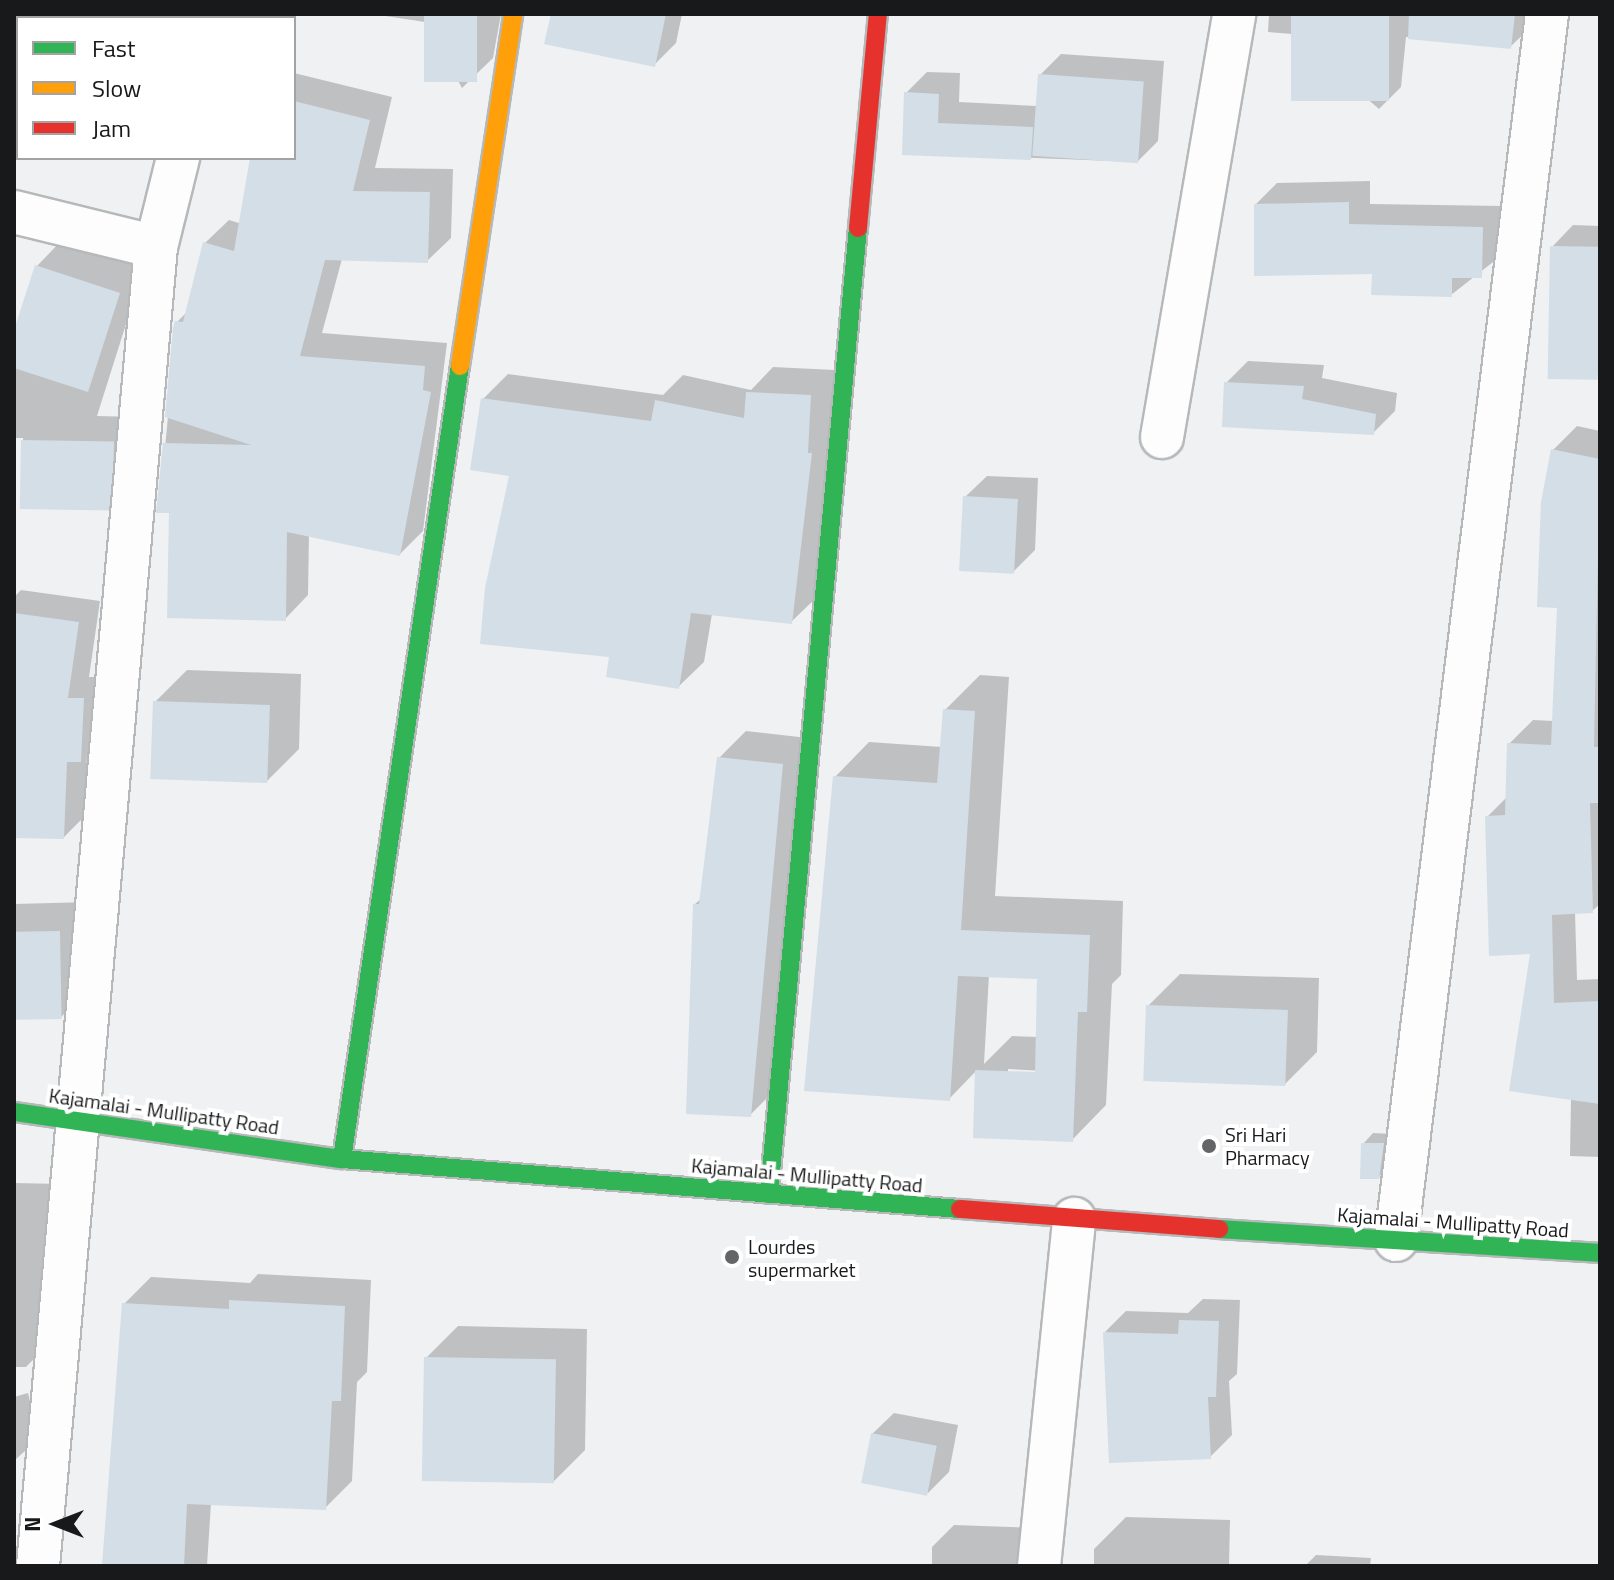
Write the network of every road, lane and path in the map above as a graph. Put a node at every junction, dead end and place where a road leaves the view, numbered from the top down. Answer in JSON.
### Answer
{"nodes":[{"id":1,"x":513,"y":14,"type":"edge"},
{"id":2,"x":878,"y":14,"type":"edge"},
{"id":3,"x":1234,"y":14,"type":"edge"},
{"id":4,"x":1547,"y":14,"type":"edge"},
{"id":5,"x":178,"y":160,"type":"edge"},
{"id":6,"x":14,"y":212,"type":"edge"},
{"id":7,"x":156,"y":247,"type":"junction"},
{"id":8,"x":1162,"y":437,"type":"dead end"},
{"id":9,"x":14,"y":1112,"type":"edge"},
{"id":10,"x":78,"y":1121,"type":"junction"},
{"id":11,"x":342,"y":1159,"type":"junction"},
{"id":12,"x":769,"y":1194,"type":"junction"},
{"id":13,"x":1074,"y":1219,"type":"junction"},
{"id":14,"x":1396,"y":1240,"type":"junction"},
{"id":15,"x":1600,"y":1253,"type":"edge"},
{"id":16,"x":38,"y":1566,"type":"edge"},
{"id":17,"x":1039,"y":1566,"type":"edge"}],
"edges":[{"from":1,"to":11,"type":"street"},
{"from":2,"to":12,"type":"street"},
{"from":3,"to":8,"type":"street"},
{"from":4,"to":14,"type":"street"},
{"from":5,"to":7,"type":"street"},
{"from":6,"to":7,"type":"street"},
{"from":7,"to":10,"type":"street"},
{"from":9,"to":10,"type":"street","name":"Kajamalai - Mullipatty Road"},
{"from":10,"to":11,"type":"street","name":"Kajamalai - Mullipatty Road"},
{"from":10,"to":16,"type":"street"},
{"from":11,"to":12,"type":"street","name":"Kajamalai - Mullipatty Road"},
{"from":12,"to":13,"type":"street","name":"Kajamalai - Mullipatty Road"},
{"from":13,"to":14,"type":"street","name":"Kajamalai - Mullipatty Road"},
{"from":13,"to":17,"type":"street"},
{"from":14,"to":15,"type":"street","name":"Kajamalai - Mullipatty Road"}]}
